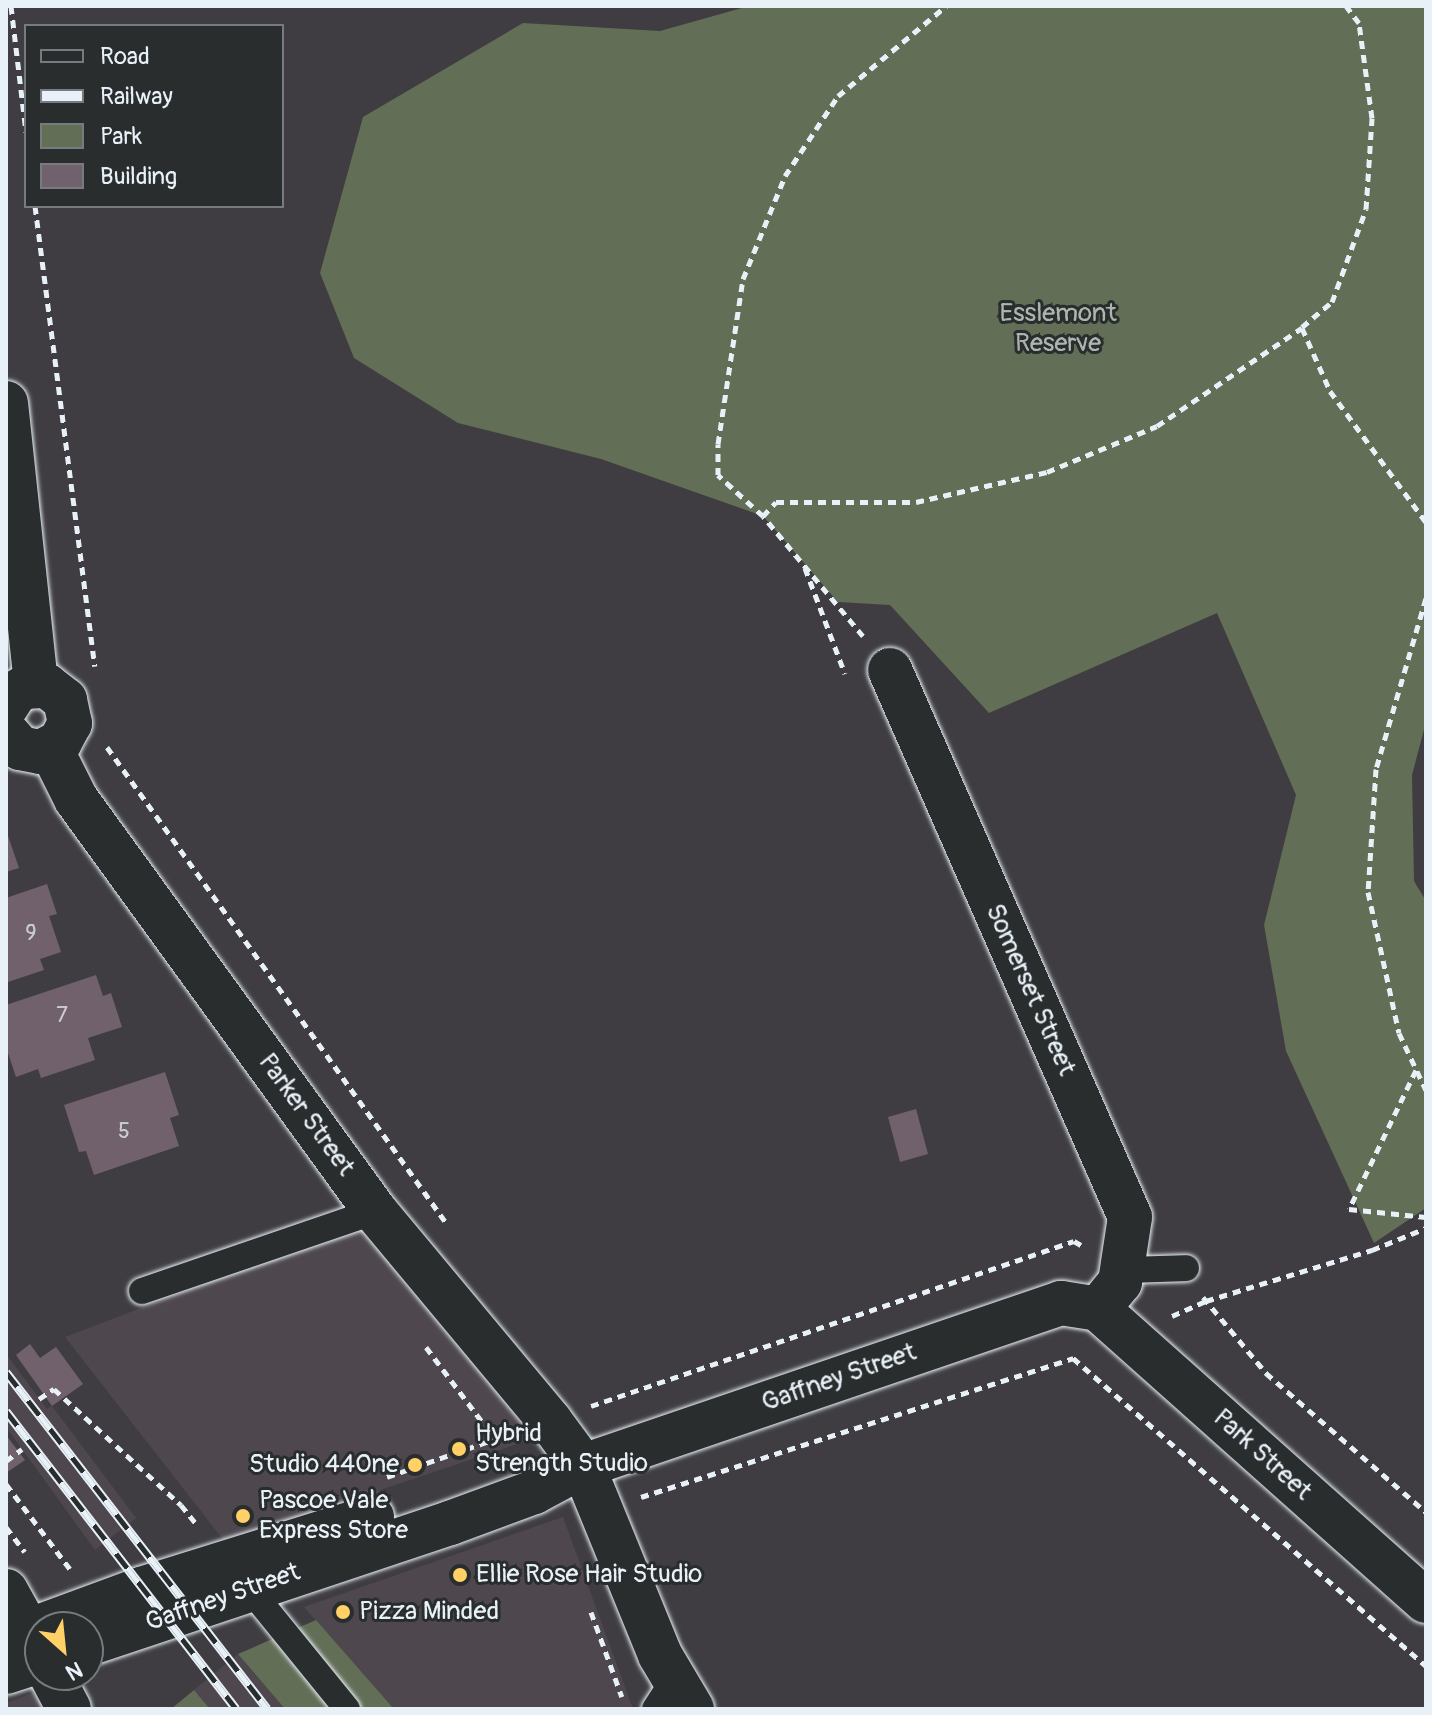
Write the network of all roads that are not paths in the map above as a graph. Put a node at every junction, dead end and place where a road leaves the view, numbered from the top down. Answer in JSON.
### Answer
{"nodes":[{"id":1,"x":6,"y":403,"type":"edge"},
{"id":2,"x":890,"y":670,"type":"road end"},
{"id":3,"x":21,"y":696,"type":"edge"},
{"id":4,"x":6,"y":732,"type":"edge"},
{"id":5,"x":51,"y":749,"type":"junction"},
{"id":6,"x":375,"y":1211,"type":"junction"},
{"id":7,"x":1186,"y":1268,"type":"dead end"},
{"id":8,"x":1124,"y":1270,"type":"junction"},
{"id":9,"x":142,"y":1291,"type":"dead end"},
{"id":10,"x":1098,"y":1309,"type":"junction"},
{"id":11,"x":583,"y":1466,"type":"junction"},
{"id":12,"x":239,"y":1575,"type":"junction"},
{"id":13,"x":6,"y":1591,"type":"edge"},
{"id":14,"x":1426,"y":1601,"type":"edge"},
{"id":15,"x":104,"y":1620,"type":"edge"},
{"id":16,"x":24,"y":1633,"type":"edge"},
{"id":17,"x":104,"y":1637,"type":"edge"},
{"id":18,"x":24,"y":1651,"type":"edge"},
{"id":19,"x":6,"y":1672,"type":"edge"},
{"id":20,"x":59,"y":1691,"type":"edge"},
{"id":21,"x":673,"y":1700,"type":"edge"},
{"id":22,"x":69,"y":1709,"type":"edge"},
{"id":23,"x":347,"y":1709,"type":"edge"}],
"edges":[{"from":1,"to":3,"type":"street"},
{"from":2,"to":8,"type":"street","name":"Somerset Street"},
{"from":3,"to":5,"type":"street"},
{"from":4,"to":5,"type":"street"},
{"from":5,"to":6,"type":"street","name":"Parker Street"},
{"from":6,"to":9,"type":"lane"},
{"from":6,"to":11,"type":"street","name":"Parker Street"},
{"from":7,"to":8,"type":"lane"},
{"from":8,"to":10,"type":"street","name":"Somerset Street"},
{"from":10,"to":11,"type":"street","name":"Gaffney Street"},
{"from":10,"to":14,"type":"street","name":"Park Street"},
{"from":11,"to":12,"type":"street","name":"Gaffney Street"},
{"from":11,"to":21,"type":"street","name":"Parker Street"},
{"from":12,"to":15,"type":"street","name":"Gaffney Street"},
{"from":12,"to":17,"type":"street","name":"Gaffney Street"},
{"from":12,"to":23,"type":"lane"},
{"from":13,"to":16,"type":"street"},
{"from":18,"to":19,"type":"street","name":"Gaffney Street"},
{"from":20,"to":22,"type":"street"}]}
